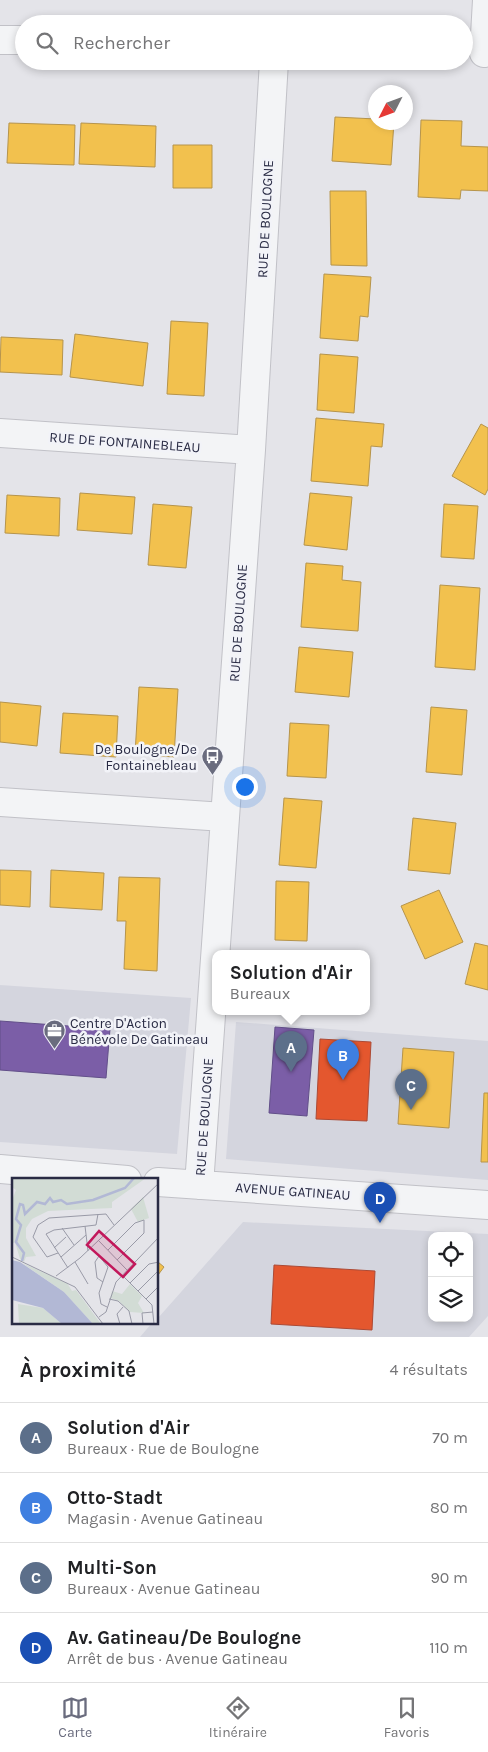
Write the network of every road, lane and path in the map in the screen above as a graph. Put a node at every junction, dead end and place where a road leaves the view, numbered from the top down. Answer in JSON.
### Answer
{"nodes":[{"id":1,"x":487,"y":0,"type":"edge"},
{"id":2,"x":0,"y":40,"type":"edge"},
{"id":3,"x":15,"y":40,"type":"edge"},
{"id":4,"x":479,"y":53,"type":"edge"},
{"id":5,"x":273,"y":70,"type":"edge"},
{"id":6,"x":0,"y":433,"type":"edge"},
{"id":7,"x":251,"y":450,"type":"junction"},
{"id":8,"x":0,"y":802,"type":"edge"},
{"id":9,"x":224,"y":817,"type":"junction"},
{"id":10,"x":215,"y":950,"type":"edge"},
{"id":11,"x":212,"y":994,"type":"edge"},
{"id":12,"x":0,"y":1169,"type":"edge"},
{"id":13,"x":104,"y":1178,"type":"edge"},
{"id":14,"x":159,"y":1182,"type":"edge"},
{"id":15,"x":199,"y":1185,"type":"junction"},
{"id":16,"x":488,"y":1205,"type":"edge"}],
"edges":[{"from":1,"to":4,"type":"street"},
{"from":2,"to":3,"type":"street"},
{"from":5,"to":7,"type":"street","name":"RUE DE BOULOGNE"},
{"from":6,"to":7,"type":"street","name":"RUE DE FONTAINEBLEAU"},
{"from":7,"to":9,"type":"street","name":"RUE DE BOULOGNE"},
{"from":8,"to":9,"type":"street"},
{"from":9,"to":10,"type":"street","name":"RUE DE BOULOGNE"},
{"from":11,"to":15,"type":"street","name":"RUE DE BOULOGNE"},
{"from":12,"to":13,"type":"street"},
{"from":14,"to":15,"type":"street","name":"AVENUE GATINEAU"},
{"from":15,"to":16,"type":"street","name":"AVENUE GATINEAU"}]}
